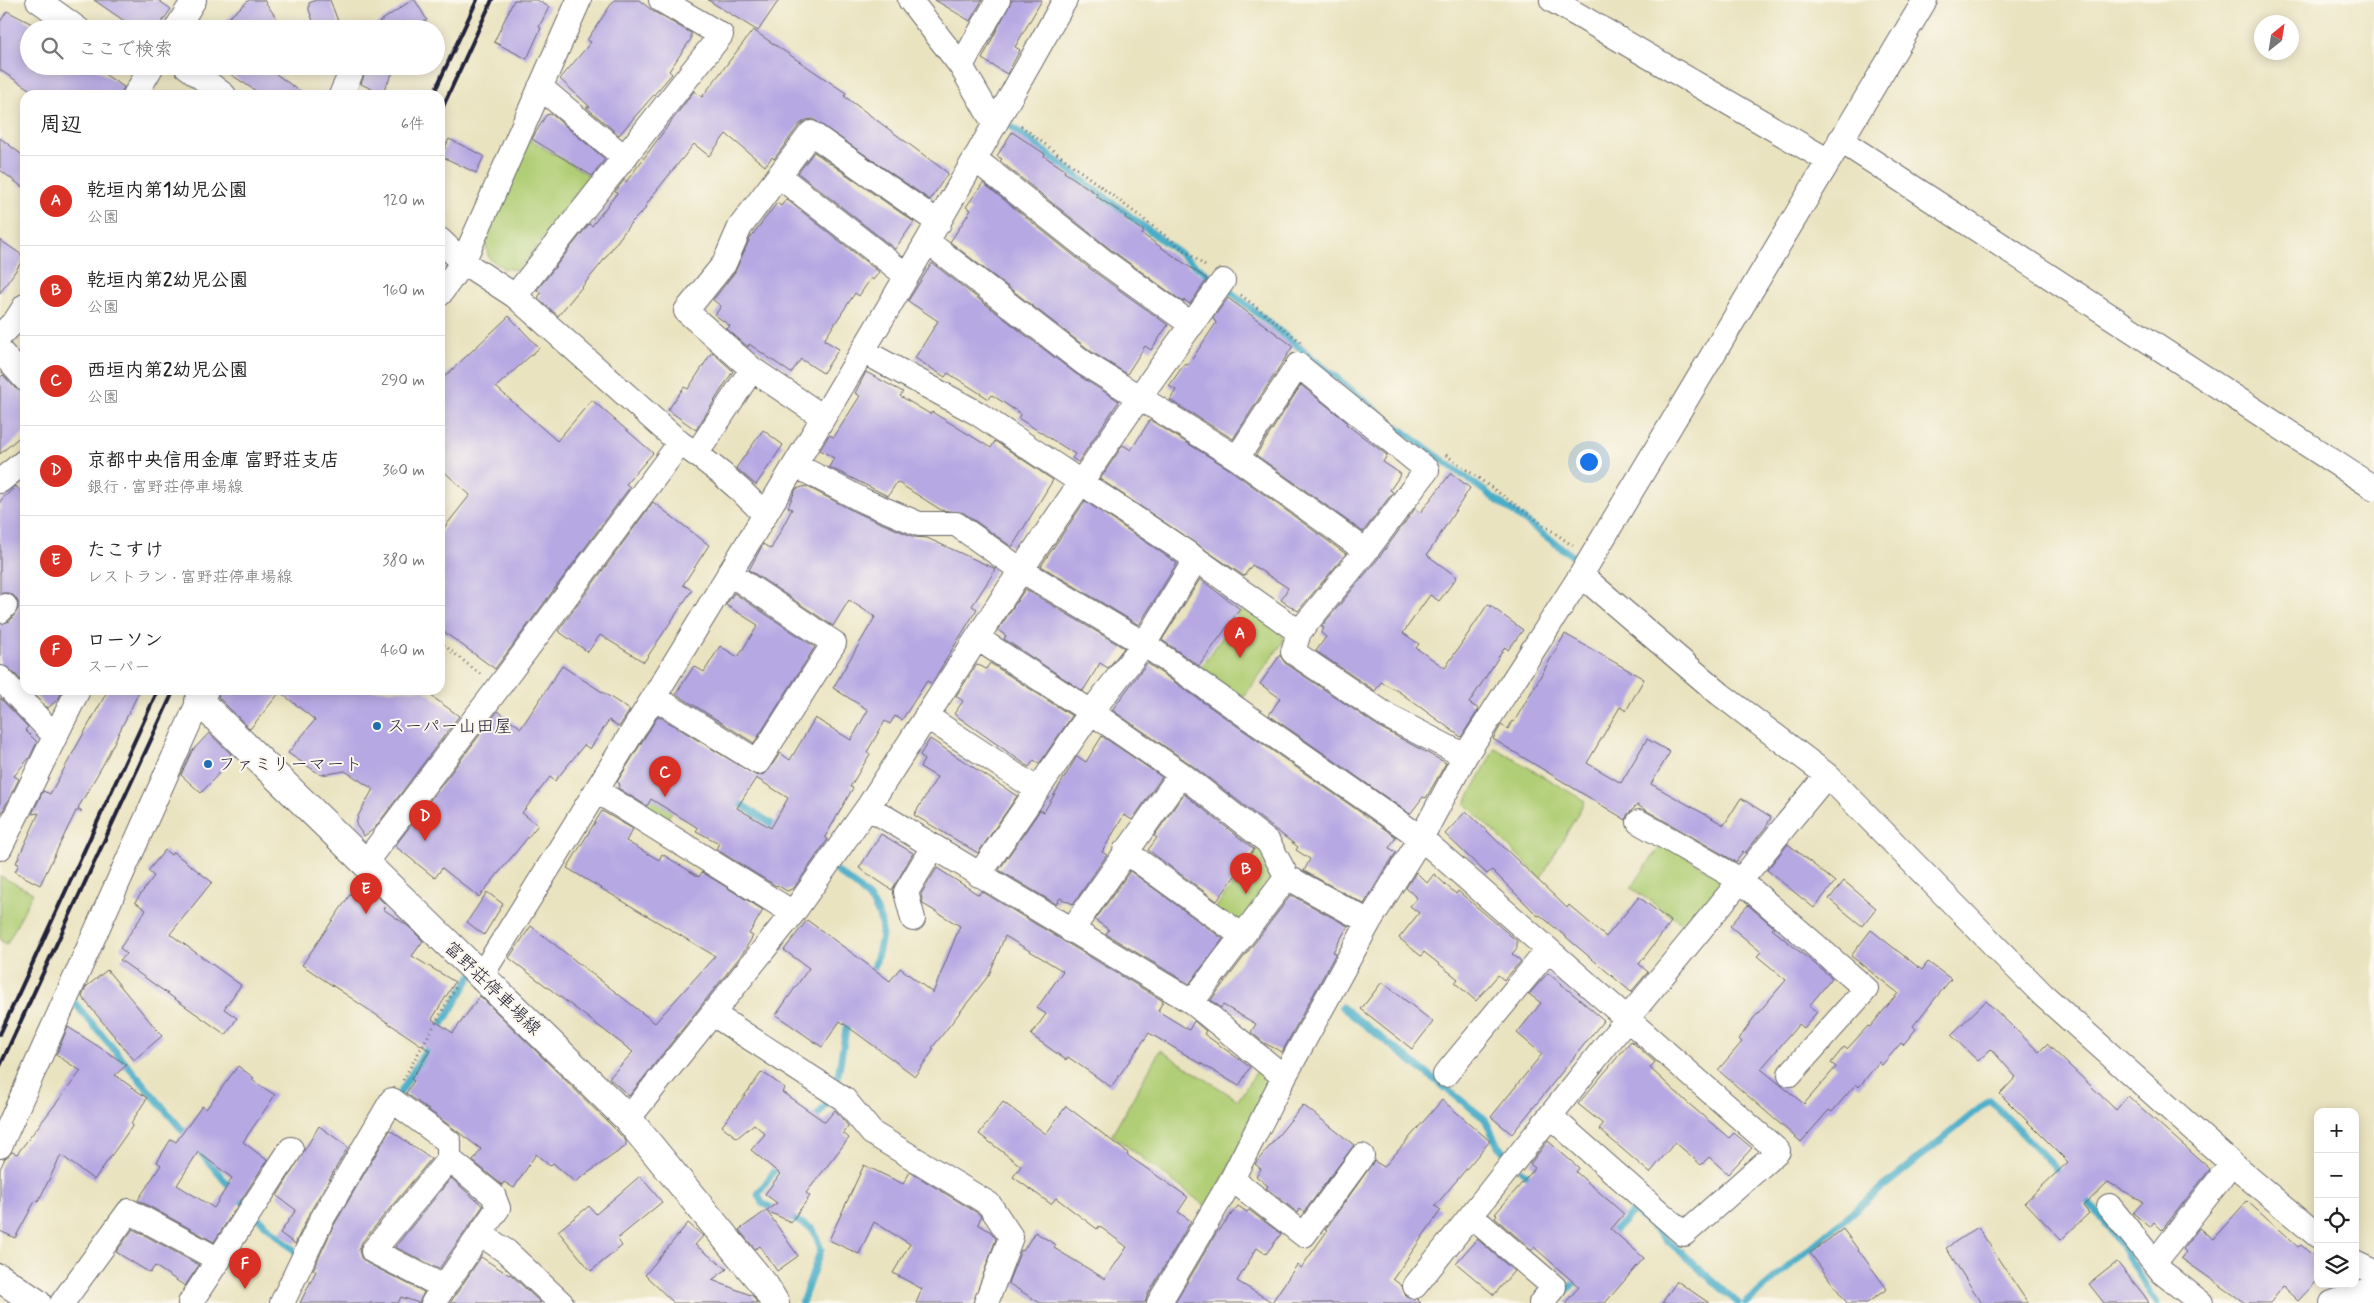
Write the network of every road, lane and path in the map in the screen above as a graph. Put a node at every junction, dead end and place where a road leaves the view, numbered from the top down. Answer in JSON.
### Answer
{"nodes":[{"id":1,"x":38,"y":0,"type":"edge"},
{"id":2,"x":194,"y":0,"type":"edge"},
{"id":3,"x":579,"y":0,"type":"edge"},
{"id":4,"x":661,"y":0,"type":"edge"},
{"id":5,"x":910,"y":0,"type":"edge"},
{"id":6,"x":998,"y":0,"type":"edge"},
{"id":7,"x":1065,"y":0,"type":"edge"},
{"id":8,"x":1552,"y":0,"type":"edge"},
{"id":9,"x":1925,"y":0,"type":"edge"},
{"id":10,"x":66,"y":20,"type":"edge"},
{"id":11,"x":182,"y":20,"type":"edge"},
{"id":12,"x":961,"y":66,"type":"junction"},
{"id":13,"x":198,"y":75,"type":"edge"},
{"id":14,"x":350,"y":75,"type":"edge"},
{"id":15,"x":540,"y":87,"type":"junction"},
{"id":16,"x":217,"y":90,"type":"edge"},
{"id":17,"x":343,"y":90,"type":"edge"},
{"id":18,"x":999,"y":119,"type":"junction"},
{"id":19,"x":1840,"y":140,"type":"junction"},
{"id":20,"x":625,"y":158,"type":"junction"},
{"id":21,"x":976,"y":160,"type":"junction"},
{"id":22,"x":1828,"y":160,"type":"junction"},
{"id":23,"x":779,"y":176,"type":"junction"},
{"id":24,"x":933,"y":233,"type":"junction"},
{"id":25,"x":445,"y":245,"type":"edge"},
{"id":26,"x":463,"y":262,"type":"junction"},
{"id":27,"x":907,"y":276,"type":"junction"},
{"id":28,"x":1221,"y":284,"type":"joint"},
{"id":29,"x":445,"y":287,"type":"edge"},
{"id":30,"x":515,"y":296,"type":"junction"},
{"id":31,"x":20,"y":314,"type":"edge"},
{"id":32,"x":1192,"y":325,"type":"junction"},
{"id":33,"x":0,"y":336,"type":"edge"},
{"id":34,"x":0,"y":351,"type":"edge"},
{"id":35,"x":862,"y":351,"type":"junction"},
{"id":36,"x":752,"y":369,"type":"junction"},
{"id":37,"x":20,"y":373,"type":"edge"},
{"id":38,"x":1140,"y":396,"type":"junction"},
{"id":39,"x":814,"y":411,"type":"junction"},
{"id":40,"x":688,"y":448,"type":"junction"},
{"id":41,"x":1237,"y":458,"type":"junction"},
{"id":42,"x":20,"y":464,"type":"edge"},
{"id":43,"x":795,"y":465,"type":"junction"},
{"id":44,"x":0,"y":481,"type":"edge"},
{"id":45,"x":1082,"y":484,"type":"junction"},
{"id":46,"x":2374,"y":488,"type":"edge"},
{"id":47,"x":757,"y":507,"type":"junction"},
{"id":48,"x":1366,"y":551,"type":"junction"},
{"id":49,"x":1196,"y":559,"type":"junction"},
{"id":50,"x":1021,"y":570,"type":"junction"},
{"id":51,"x":730,"y":573,"type":"junction"},
{"id":52,"x":1582,"y":574,"type":"junction"},
{"id":53,"x":1299,"y":632,"type":"junction"},
{"id":54,"x":977,"y":638,"type":"junction"},
{"id":55,"x":1144,"y":644,"type":"junction"},
{"id":56,"x":445,"y":646,"type":"edge"},
{"id":57,"x":0,"y":678,"type":"edge"},
{"id":58,"x":498,"y":688,"type":"junction"},
{"id":59,"x":75,"y":695,"type":"edge"},
{"id":60,"x":201,"y":695,"type":"edge"},
{"id":61,"x":654,"y":697,"type":"junction"},
{"id":62,"x":1091,"y":712,"type":"junction"},
{"id":63,"x":926,"y":716,"type":"junction"},
{"id":64,"x":54,"y":735,"type":"junction"},
{"id":65,"x":1465,"y":756,"type":"junction"},
{"id":66,"x":1181,"y":774,"type":"junction"},
{"id":67,"x":1827,"y":775,"type":"junction"},
{"id":68,"x":597,"y":790,"type":"junction"},
{"id":69,"x":1038,"y":790,"type":"junction"},
{"id":70,"x":868,"y":807,"type":"junction"},
{"id":71,"x":1639,"y":822,"type":"dead end"},
{"id":72,"x":1421,"y":838,"type":"junction"},
{"id":73,"x":1,"y":843,"type":"edge"},
{"id":74,"x":932,"y":847,"type":"junction"},
{"id":75,"x":1125,"y":852,"type":"junction"},
{"id":76,"x":364,"y":863,"type":"junction"},
{"id":77,"x":979,"y":875,"type":"junction"},
{"id":78,"x":1287,"y":877,"type":"junction"},
{"id":79,"x":1740,"y":880,"type":"junction"},
{"id":80,"x":793,"y":913,"type":"junction"},
{"id":81,"x":913,"y":919,"type":"dead end"},
{"id":82,"x":1369,"y":922,"type":"junction"},
{"id":83,"x":1071,"y":930,"type":"junction"},
{"id":84,"x":1241,"y":935,"type":"junction"},
{"id":85,"x":1548,"y":950,"type":"junction"},
{"id":86,"x":475,"y":970,"type":"junction"},
{"id":87,"x":1192,"y":1002,"type":"junction"},
{"id":88,"x":713,"y":1014,"type":"junction"},
{"id":89,"x":1627,"y":1019,"type":"junction"},
{"id":90,"x":1790,"y":1074,"type":"dead end"},
{"id":91,"x":1445,"y":1075,"type":"dead end"},
{"id":92,"x":1284,"y":1077,"type":"junction"},
{"id":93,"x":392,"y":1100,"type":"junction"},
{"id":94,"x":1550,"y":1116,"type":"junction"},
{"id":95,"x":628,"y":1119,"type":"junction"},
{"id":96,"x":0,"y":1146,"type":"edge"},
{"id":97,"x":291,"y":1149,"type":"dead end"},
{"id":98,"x":1362,"y":1156,"type":"dead end"},
{"id":99,"x":449,"y":1159,"type":"junction"},
{"id":100,"x":2230,"y":1162,"type":"junction"},
{"id":101,"x":1232,"y":1179,"type":"junction"},
{"id":102,"x":2109,"y":1206,"type":"dead end"},
{"id":103,"x":1471,"y":1216,"type":"junction"},
{"id":104,"x":2314,"y":1233,"type":"edge"},
{"id":105,"x":482,"y":1235,"type":"junction"},
{"id":106,"x":219,"y":1260,"type":"junction"},
{"id":107,"x":2155,"y":1262,"type":"junction"},
{"id":108,"x":2359,"y":1265,"type":"edge"},
{"id":109,"x":2374,"y":1272,"type":"edge"},
{"id":110,"x":0,"y":1278,"type":"edge"},
{"id":111,"x":1415,"y":1286,"type":"dead end"},
{"id":112,"x":2374,"y":1288,"type":"edge"},
{"id":113,"x":439,"y":1295,"type":"edge"},
{"id":114,"x":37,"y":1303,"type":"edge"},
{"id":115,"x":62,"y":1303,"type":"edge"},
{"id":116,"x":190,"y":1303,"type":"edge"},
{"id":117,"x":282,"y":1303,"type":"edge"},
{"id":118,"x":562,"y":1303,"type":"edge"},
{"id":119,"x":775,"y":1303,"type":"edge"},
{"id":120,"x":986,"y":1303,"type":"edge"},
{"id":121,"x":1159,"y":1303,"type":"edge"},
{"id":122,"x":1541,"y":1303,"type":"edge"},
{"id":123,"x":2201,"y":1303,"type":"edge"},
{"id":124,"x":2332,"y":1303,"type":"edge"}],
"edges":[{"from":1,"to":10,"type":"street"},
{"from":2,"to":11,"type":"street"},
{"from":3,"to":15,"type":"street"},
{"from":4,"to":20,"type":"street"},
{"from":5,"to":12,"type":"street"},
{"from":6,"to":12,"type":"street"},
{"from":7,"to":18,"type":"street"},
{"from":8,"to":22,"type":"street"},
{"from":9,"to":19,"type":"street"},
{"from":12,"to":18,"type":"street"},
{"from":13,"to":16,"type":"street"},
{"from":14,"to":17,"type":"street"},
{"from":15,"to":20,"type":"street"},
{"from":15,"to":26,"type":"street"},
{"from":18,"to":21,"type":"street"},
{"from":18,"to":28,"type":"path"},
{"from":19,"to":22,"type":"street"},
{"from":19,"to":46,"type":"street"},
{"from":20,"to":30,"type":"street"},
{"from":21,"to":24,"type":"street"},
{"from":21,"to":32,"type":"street"},
{"from":22,"to":52,"type":"street"},
{"from":23,"to":24,"type":"street"},
{"from":23,"to":27,"type":"street"},
{"from":23,"to":36,"type":"street"},
{"from":24,"to":27,"type":"street"},
{"from":24,"to":38,"type":"street"},
{"from":25,"to":26,"type":"street"},
{"from":26,"to":29,"type":"street"},
{"from":26,"to":30,"type":"street"},
{"from":27,"to":35,"type":"street"},
{"from":28,"to":32,"type":"street"},
{"from":30,"to":40,"type":"street"},
{"from":31,"to":33,"type":"street"},
{"from":32,"to":38,"type":"street"},
{"from":34,"to":37,"type":"street"},
{"from":35,"to":39,"type":"street"},
{"from":35,"to":45,"type":"street"},
{"from":36,"to":39,"type":"street"},
{"from":36,"to":40,"type":"street"},
{"from":38,"to":41,"type":"street"},
{"from":38,"to":45,"type":"street"},
{"from":39,"to":43,"type":"street"},
{"from":40,"to":47,"type":"street"},
{"from":40,"to":58,"type":"street"},
{"from":41,"to":48,"type":"street"},
{"from":41,"to":48,"type":"street"},
{"from":42,"to":44,"type":"street"},
{"from":43,"to":47,"type":"street"},
{"from":43,"to":50,"type":"street"},
{"from":45,"to":49,"type":"street"},
{"from":45,"to":50,"type":"street"},
{"from":47,"to":51,"type":"street"},
{"from":48,"to":53,"type":"street"},
{"from":49,"to":53,"type":"street"},
{"from":49,"to":55,"type":"street"},
{"from":50,"to":54,"type":"street"},
{"from":50,"to":55,"type":"street"},
{"from":51,"to":61,"type":"street"},
{"from":51,"to":61,"type":"street"},
{"from":52,"to":65,"type":"street"},
{"from":52,"to":67,"type":"street"},
{"from":53,"to":65,"type":"street"},
{"from":54,"to":62,"type":"street"},
{"from":54,"to":63,"type":"street"},
{"from":55,"to":62,"type":"street"},
{"from":55,"to":72,"type":"street"},
{"from":56,"to":58,"type":"path"},
{"from":57,"to":64,"type":"street"},
{"from":58,"to":76,"type":"street"},
{"from":59,"to":64,"type":"street"},
{"from":60,"to":76,"type":"main road","name":"富野荘停車場線"},
{"from":60,"to":96,"type":"street"},
{"from":61,"to":68,"type":"street"},
{"from":62,"to":66,"type":"street"},
{"from":62,"to":69,"type":"street"},
{"from":63,"to":69,"type":"street"},
{"from":63,"to":70,"type":"street"},
{"from":64,"to":73,"type":"street"},
{"from":65,"to":72,"type":"street"},
{"from":66,"to":75,"type":"street"},
{"from":66,"to":78,"type":"street"},
{"from":67,"to":79,"type":"street"},
{"from":67,"to":100,"type":"street"},
{"from":68,"to":80,"type":"street"},
{"from":68,"to":86,"type":"street"},
{"from":69,"to":77,"type":"street"},
{"from":70,"to":74,"type":"street"},
{"from":70,"to":80,"type":"street"},
{"from":71,"to":79,"type":"street"},
{"from":72,"to":82,"type":"street"},
{"from":72,"to":85,"type":"street"},
{"from":74,"to":77,"type":"street"},
{"from":74,"to":81,"type":"street"},
{"from":75,"to":83,"type":"street"},
{"from":75,"to":84,"type":"street"},
{"from":76,"to":86,"type":"main road","name":"富野荘停車場線"},
{"from":77,"to":83,"type":"street"},
{"from":78,"to":82,"type":"street"},
{"from":78,"to":84,"type":"street"},
{"from":79,"to":89,"type":"street"},
{"from":79,"to":90,"type":"street"},
{"from":80,"to":88,"type":"street"},
{"from":82,"to":92,"type":"street"},
{"from":83,"to":87,"type":"street"},
{"from":84,"to":87,"type":"street"},
{"from":85,"to":89,"type":"street"},
{"from":85,"to":91,"type":"street"},
{"from":86,"to":93,"type":"path"},
{"from":86,"to":95,"type":"main road","name":"富野荘停車場線"},
{"from":87,"to":92,"type":"street"},
{"from":88,"to":95,"type":"street"},
{"from":88,"to":120,"type":"street"},
{"from":89,"to":94,"type":"street"},
{"from":89,"to":94,"type":"street"},
{"from":92,"to":101,"type":"street"},
{"from":93,"to":99,"type":"street"},
{"from":93,"to":117,"type":"street"},
{"from":94,"to":103,"type":"street"},
{"from":95,"to":119,"type":"main road","name":"富野荘停車場線"},
{"from":97,"to":106,"type":"street"},
{"from":98,"to":101,"type":"street"},
{"from":99,"to":105,"type":"street"},
{"from":99,"to":113,"type":"street"},
{"from":100,"to":104,"type":"street"},
{"from":100,"to":107,"type":"street"},
{"from":101,"to":121,"type":"street"},
{"from":102,"to":107,"type":"street"},
{"from":103,"to":111,"type":"street"},
{"from":103,"to":122,"type":"street"},
{"from":105,"to":113,"type":"street"},
{"from":105,"to":118,"type":"street"},
{"from":106,"to":115,"type":"street"},
{"from":106,"to":116,"type":"street"},
{"from":107,"to":123,"type":"street"},
{"from":108,"to":109,"type":"street"},
{"from":110,"to":114,"type":"main road"},
{"from":112,"to":124,"type":"street"}]}
